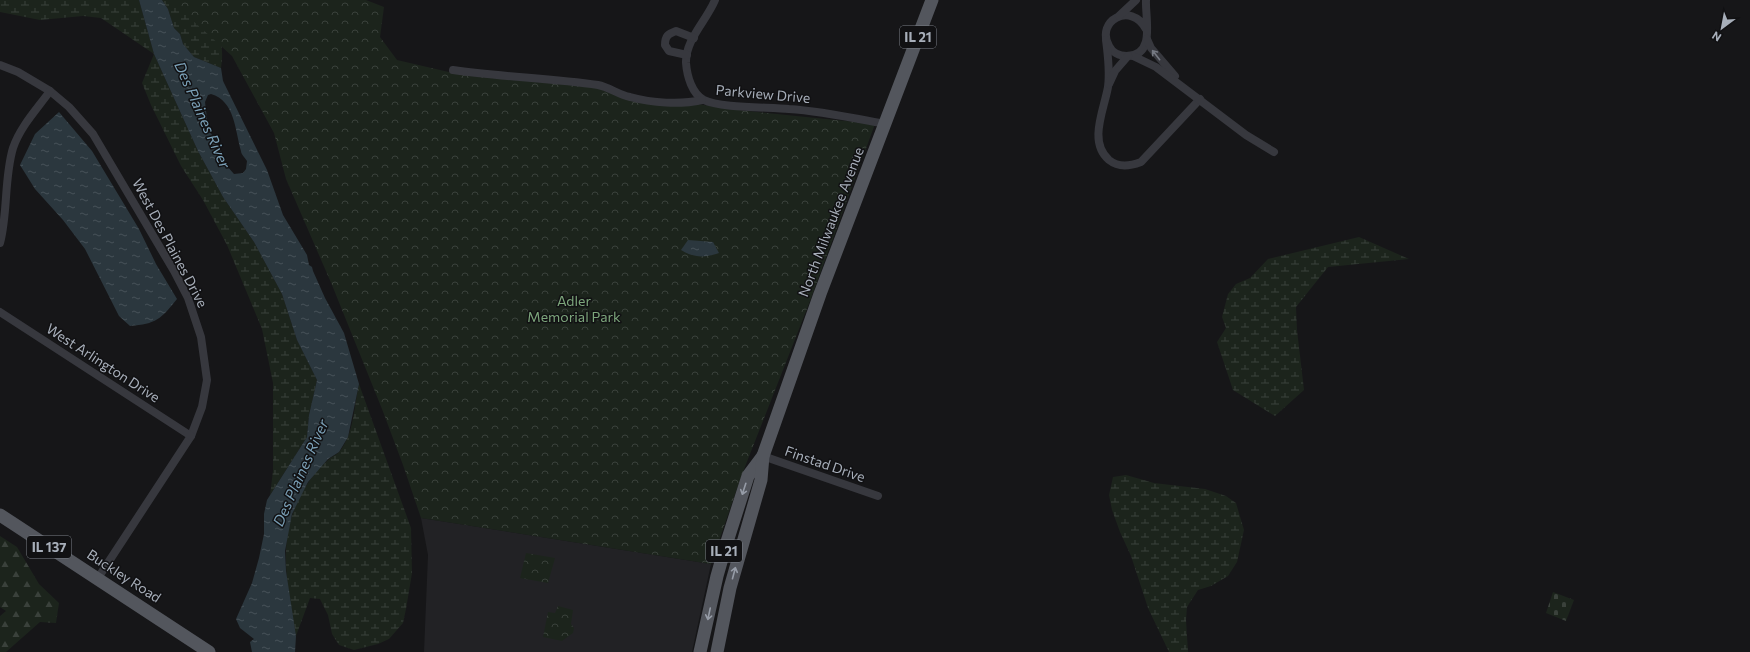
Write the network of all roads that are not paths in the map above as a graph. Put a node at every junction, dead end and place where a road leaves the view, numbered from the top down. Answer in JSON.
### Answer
{"nodes":[{"id":1,"x":715,"y":0,"type":"edge"},
{"id":2,"x":932,"y":0,"type":"edge"},
{"id":3,"x":1136,"y":0,"type":"edge"},
{"id":4,"x":1146,"y":0,"type":"edge"},
{"id":5,"x":1118,"y":17,"type":"junction"},
{"id":6,"x":1146,"y":29,"type":"junction"},
{"id":7,"x":694,"y":38,"type":"junction"},
{"id":8,"x":1147,"y":39,"type":"junction"},
{"id":9,"x":1106,"y":40,"type":"junction"},
{"id":10,"x":687,"y":55,"type":"junction"},
{"id":11,"x":1130,"y":56,"type":"junction"},
{"id":12,"x":0,"y":66,"type":"edge"},
{"id":13,"x":453,"y":70,"type":"dead end"},
{"id":14,"x":1108,"y":86,"type":"junction"},
{"id":15,"x":1188,"y":90,"type":"junction"},
{"id":16,"x":50,"y":91,"type":"junction"},
{"id":17,"x":1200,"y":99,"type":"junction"},
{"id":18,"x":702,"y":100,"type":"junction"},
{"id":19,"x":885,"y":124,"type":"junction"},
{"id":20,"x":1274,"y":152,"type":"dead end"},
{"id":21,"x":0,"y":243,"type":"edge"},
{"id":22,"x":0,"y":312,"type":"edge"},
{"id":23,"x":191,"y":436,"type":"junction"},
{"id":24,"x":763,"y":456,"type":"junction"},
{"id":25,"x":878,"y":496,"type":"dead end"},
{"id":26,"x":0,"y":515,"type":"edge"},
{"id":27,"x":98,"y":578,"type":"junction"},
{"id":28,"x":210,"y":652,"type":"edge"},
{"id":29,"x":700,"y":652,"type":"edge"},
{"id":30,"x":717,"y":652,"type":"edge"}],
"edges":[{"from":1,"to":7,"type":"street","name":"Parkview Drive"},
{"from":2,"to":19,"type":"main road","name":"North Milwaukee Avenue","number":"IL 21"},
{"from":3,"to":5,"type":"street"},
{"from":4,"to":6,"type":"street"},
{"from":5,"to":6,"type":"street"},
{"from":5,"to":9,"type":"street"},
{"from":6,"to":8,"type":"street"},
{"from":7,"to":10,"type":"street","name":"Parkview Drive"},
{"from":7,"to":10,"type":"street"},
{"from":8,"to":11,"type":"street"},
{"from":15,"to":8,"type":"street","one_way":true},
{"from":9,"to":11,"type":"street"},
{"from":9,"to":14,"type":"street"},
{"from":10,"to":18,"type":"street","name":"Parkview Drive"},
{"from":11,"to":14,"type":"street"},
{"from":11,"to":15,"type":"street"},
{"from":12,"to":16,"type":"street","name":"West Des Plaines Drive"},
{"from":13,"to":18,"type":"street"},
{"from":14,"to":17,"type":"street"},
{"from":15,"to":17,"type":"street"},
{"from":16,"to":21,"type":"street"},
{"from":16,"to":23,"type":"street","name":"West Des Plaines Drive"},
{"from":17,"to":20,"type":"street"},
{"from":18,"to":19,"type":"street","name":"Parkview Drive"},
{"from":19,"to":24,"type":"main road","name":"North Milwaukee Avenue","number":"IL 21"},
{"from":22,"to":23,"type":"street","name":"West Arlington Drive"},
{"from":23,"to":27,"type":"street","name":"West Des Plaines Drive"},
{"from":24,"to":25,"type":"street","name":"Finstad Drive"},
{"from":24,"to":29,"type":"main road","name":"North Milwaukee Avenue","number":"IL 21","one_way":true},
{"from":30,"to":24,"type":"main road","name":"North Milwaukee Avenue","number":"IL 21","one_way":true},
{"from":26,"to":27,"type":"main road","name":"Buckley Road","number":"IL 137"},
{"from":27,"to":28,"type":"main road","name":"Buckley Road","number":"IL 137"}]}
